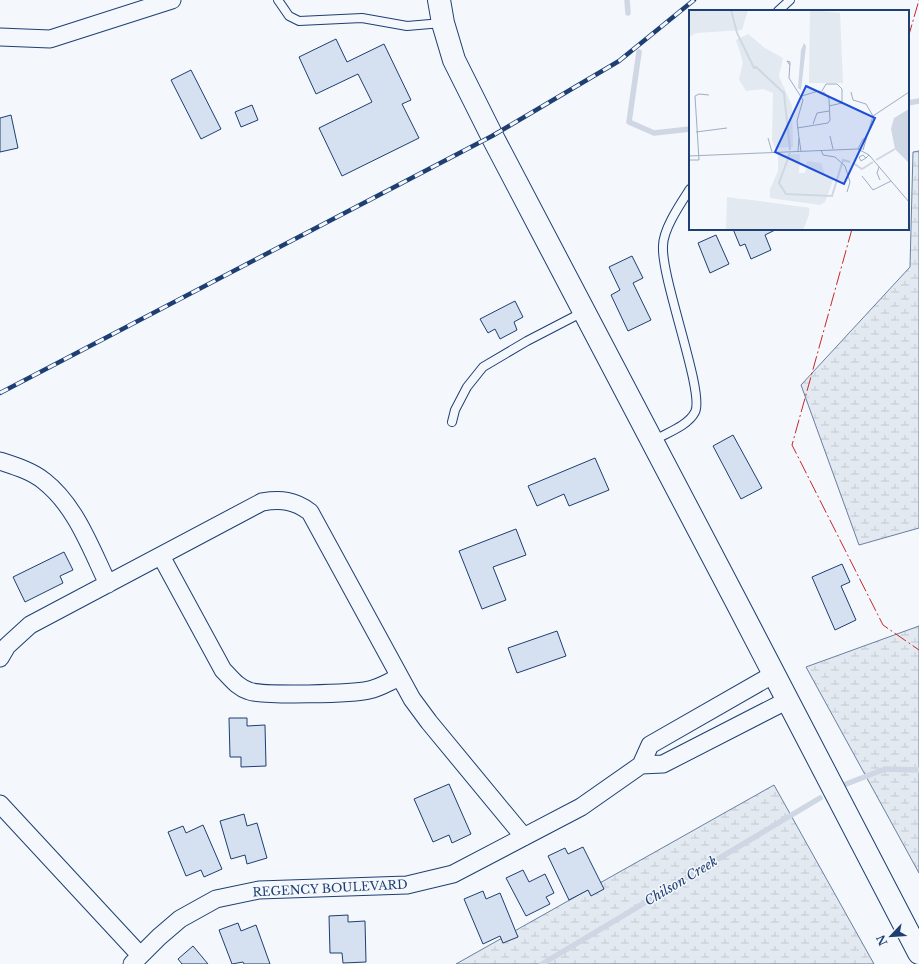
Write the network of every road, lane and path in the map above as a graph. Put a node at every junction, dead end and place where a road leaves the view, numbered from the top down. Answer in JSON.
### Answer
{"nodes":[{"id":1,"x":172,"y":0,"type":"edge"},
{"id":2,"x":278,"y":0,"type":"edge"},
{"id":3,"x":439,"y":0,"type":"edge"},
{"id":4,"x":790,"y":0,"type":"edge"},
{"id":5,"x":779,"y":10,"type":"edge"},
{"id":6,"x":443,"y":23,"type":"junction"},
{"id":7,"x":0,"y":37,"type":"edge"},
{"id":8,"x":689,"y":191,"type":"edge"},
{"id":9,"x":584,"y":311,"type":"junction"},
{"id":10,"x":452,"y":422,"type":"dead end"},
{"id":11,"x":653,"y":441,"type":"junction"},
{"id":12,"x":0,"y":461,"type":"edge"},
{"id":13,"x":161,"y":556,"type":"junction"},
{"id":14,"x":108,"y":584,"type":"junction"},
{"id":15,"x":0,"y":658,"type":"edge"},
{"id":16,"x":774,"y":674,"type":"junction"},
{"id":17,"x":400,"y":677,"type":"junction"},
{"id":18,"x":788,"y":700,"type":"junction"},
{"id":19,"x":642,"y":764,"type":"junction"},
{"id":20,"x":0,"y":804,"type":"edge"},
{"id":21,"x":524,"y":837,"type":"junction"},
{"id":22,"x":919,"y":953,"type":"edge"},
{"id":23,"x":136,"y":959,"type":"edge"}],
"edges":[{"from":1,"to":7,"type":"street"},
{"from":2,"to":6,"type":"lane"},
{"from":3,"to":6,"type":"main road"},
{"from":4,"to":5,"type":"lane"},
{"from":6,"to":9,"type":"main road"},
{"from":8,"to":11,"type":"lane"},
{"from":9,"to":10,"type":"lane"},
{"from":9,"to":11,"type":"main road"},
{"from":11,"to":16,"type":"main road"},
{"from":12,"to":14,"type":"street"},
{"from":13,"to":14,"type":"street"},
{"from":13,"to":17,"type":"street"},
{"from":13,"to":17,"type":"street"},
{"from":14,"to":15,"type":"street"},
{"from":16,"to":18,"type":"main road"},
{"from":16,"to":19,"type":"street"},
{"from":17,"to":21,"type":"street"},
{"from":18,"to":19,"type":"street"},
{"from":18,"to":22,"type":"main road"},
{"from":19,"to":21,"type":"street","name":"REGENCY BOULEVARD"},
{"from":20,"to":23,"type":"street"},
{"from":21,"to":23,"type":"street","name":"REGENCY BOULEVARD"}]}
